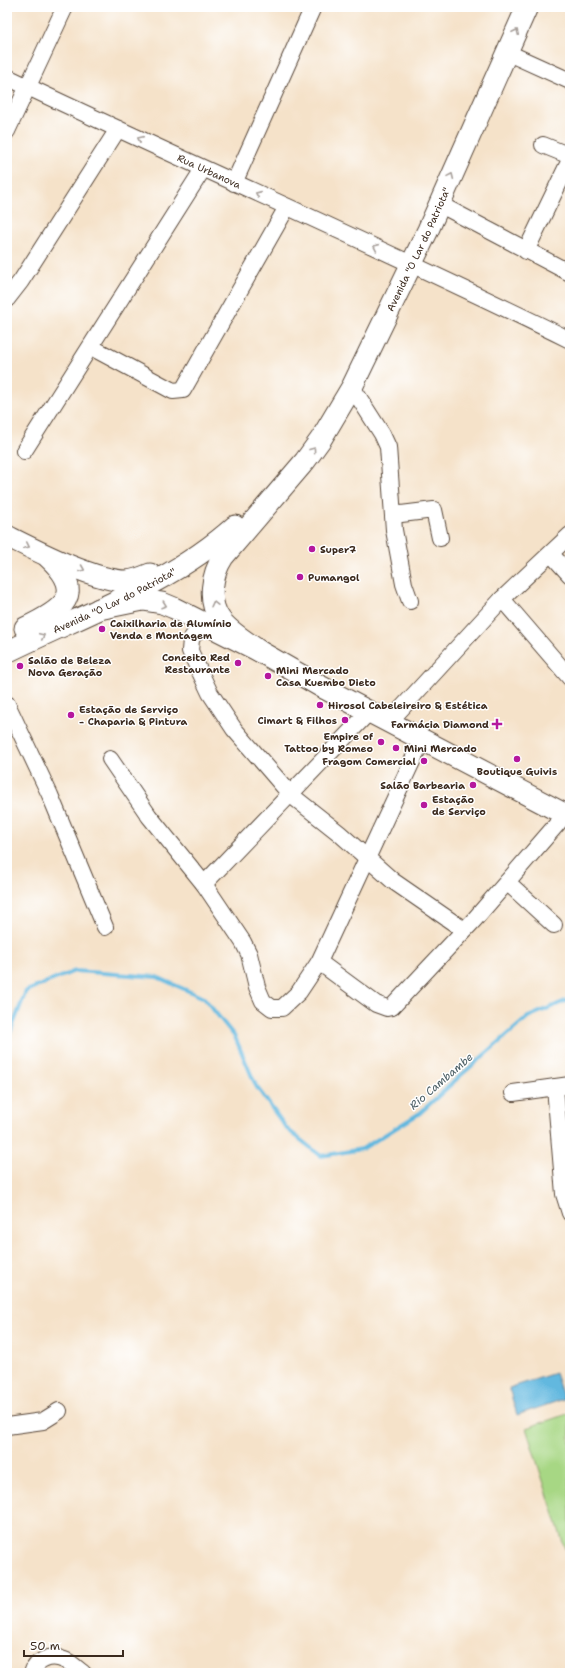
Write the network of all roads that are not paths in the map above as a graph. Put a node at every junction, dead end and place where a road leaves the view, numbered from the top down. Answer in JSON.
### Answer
{"nodes":[{"id":1,"x":65,"y":7,"type":"edge"},
{"id":2,"x":313,"y":7,"type":"edge"},
{"id":3,"x":527,"y":7,"type":"edge"},
{"id":4,"x":506,"y":52,"type":"junction"},
{"id":5,"x":7,"y":77,"type":"edge"},
{"id":6,"x":570,"y":80,"type":"edge"},
{"id":7,"x":28,"y":86,"type":"junction"},
{"id":8,"x":118,"y":129,"type":"junction"},
{"id":9,"x":7,"y":132,"type":"edge"},
{"id":10,"x":543,"y":145,"type":"dead end"},
{"id":11,"x":570,"y":156,"type":"edge"},
{"id":12,"x":570,"y":160,"type":"edge"},
{"id":13,"x":203,"y":169,"type":"junction"},
{"id":14,"x":234,"y":183,"type":"junction"},
{"id":15,"x":439,"y":204,"type":"junction"},
{"id":16,"x":287,"y":207,"type":"junction"},
{"id":17,"x":526,"y":251,"type":"junction"},
{"id":18,"x":411,"y":263,"type":"junction"},
{"id":19,"x":570,"y":273,"type":"edge"},
{"id":20,"x":7,"y":299,"type":"edge"},
{"id":21,"x":570,"y":340,"type":"edge"},
{"id":22,"x":90,"y":347,"type":"junction"},
{"id":23,"x":352,"y":387,"type":"junction"},
{"id":24,"x":24,"y":451,"type":"dead end"},
{"id":25,"x":288,"y":480,"type":"junction"},
{"id":26,"x":393,"y":515,"type":"junction"},
{"id":27,"x":570,"y":535,"type":"edge"},
{"id":28,"x":7,"y":536,"type":"edge"},
{"id":29,"x":440,"y":538,"type":"dead end"},
{"id":30,"x":217,"y":542,"type":"junction"},
{"id":31,"x":551,"y":554,"type":"junction"},
{"id":32,"x":46,"y":555,"type":"junction"},
{"id":33,"x":570,"y":575,"type":"edge"},
{"id":34,"x":502,"y":599,"type":"junction"},
{"id":35,"x":410,"y":601,"type":"dead end"},
{"id":36,"x":99,"y":609,"type":"junction"},
{"id":37,"x":202,"y":624,"type":"junction"},
{"id":38,"x":7,"y":637,"type":"edge"},
{"id":39,"x":259,"y":651,"type":"junction"},
{"id":40,"x":7,"y":652,"type":"edge"},
{"id":41,"x":570,"y":678,"type":"edge"},
{"id":42,"x":7,"y":704,"type":"edge"},
{"id":43,"x":369,"y":712,"type":"junction"},
{"id":44,"x":389,"y":722,"type":"junction"},
{"id":45,"x":422,"y":740,"type":"junction"},
{"id":46,"x":110,"y":758,"type":"dead end"},
{"id":47,"x":291,"y":795,"type":"junction"},
{"id":48,"x":564,"y":820,"type":"edge"},
{"id":49,"x":368,"y":859,"type":"junction"},
{"id":50,"x":507,"y":882,"type":"junction"},
{"id":51,"x":204,"y":884,"type":"junction"},
{"id":52,"x":554,"y":925,"type":"dead end"},
{"id":53,"x":105,"y":927,"type":"dead end"},
{"id":54,"x":464,"y":930,"type":"junction"},
{"id":55,"x":319,"y":962,"type":"junction"},
{"id":56,"x":562,"y":1086,"type":"edge"},
{"id":57,"x":513,"y":1093,"type":"dead end"},
{"id":58,"x":564,"y":1128,"type":"edge"},
{"id":59,"x":570,"y":1213,"type":"edge"},
{"id":60,"x":59,"y":1411,"type":"dead end"},
{"id":61,"x":7,"y":1426,"type":"edge"},
{"id":62,"x":32,"y":1673,"type":"edge"},
{"id":63,"x":83,"y":1673,"type":"edge"}],
"edges":[{"from":1,"to":7,"type":"street"},
{"from":2,"to":14,"type":"street"},
{"from":4,"to":3,"type":"main road","name":"Avenida \"O Lar do Patriota\"","one_way":true},
{"from":4,"to":6,"type":"street"},
{"from":15,"to":4,"type":"main road","name":"Avenida \"O Lar do Patriota\"","one_way":true},
{"from":5,"to":7,"type":"street","name":"Rua Urbanova"},
{"from":7,"to":8,"type":"street","name":"Rua Urbanova"},
{"from":7,"to":9,"type":"street"},
{"from":13,"to":8,"type":"street","name":"Rua Urbanova","one_way":true},
{"from":8,"to":20,"type":"street"},
{"from":10,"to":11,"type":"street"},
{"from":12,"to":17,"type":"street"},
{"from":13,"to":14,"type":"street","name":"Rua Urbanova"},
{"from":13,"to":22,"type":"street"},
{"from":16,"to":14,"type":"street","name":"Rua Urbanova","one_way":true},
{"from":15,"to":17,"type":"street"},
{"from":15,"to":18,"type":"main road","name":"Avenida \"O Lar do Patriota\""},
{"from":18,"to":16,"type":"street","name":"Rua Urbanova","one_way":true},
{"from":16,"to":22,"type":"street"},
{"from":17,"to":19,"type":"street"},
{"from":18,"to":21,"type":"street","name":"Rua Urbanova"},
{"from":18,"to":23,"type":"main road","name":"Avenida \"O Lar do Patriota\""},
{"from":22,"to":24,"type":"street"},
{"from":25,"to":23,"type":"main road","name":"Avenida \"O Lar do Patriota\"","one_way":true},
{"from":23,"to":26,"type":"street"},
{"from":25,"to":30,"type":"main road","name":"Avenida \"O Lar do Patriota\""},
{"from":39,"to":25,"type":"main road","name":"Avenida \"O Lar do Patriota\"","one_way":true},
{"from":26,"to":29,"type":"street"},
{"from":26,"to":35,"type":"street"},
{"from":27,"to":31,"type":"street"},
{"from":28,"to":32,"type":"main road","one_way":true},
{"from":32,"to":30,"type":"main road","name":"Avenida \"O Lar do Patriota\"","one_way":true},
{"from":30,"to":36,"type":"main road","name":"Avenida \"O Lar do Patriota\""},
{"from":31,"to":33,"type":"street"},
{"from":31,"to":34,"type":"street"},
{"from":32,"to":38,"type":"main road","name":"Avenida \"O Lar do Patriota\""},
{"from":34,"to":41,"type":"street"},
{"from":34,"to":44,"type":"street"},
{"from":36,"to":37,"type":"main road","one_way":true},
{"from":40,"to":36,"type":"main road","name":"Avenida \"O Lar do Patriota\"","one_way":true},
{"from":37,"to":39,"type":"main road"},
{"from":37,"to":47,"type":"street"},
{"from":39,"to":43,"type":"main road"},
{"from":42,"to":53,"type":"street"},
{"from":43,"to":44,"type":"main road"},
{"from":43,"to":47,"type":"street"},
{"from":44,"to":45,"type":"main road"},
{"from":45,"to":48,"type":"main road"},
{"from":45,"to":49,"type":"street"},
{"from":46,"to":51,"type":"street"},
{"from":47,"to":49,"type":"street"},
{"from":47,"to":51,"type":"street"},
{"from":48,"to":50,"type":"street"},
{"from":49,"to":54,"type":"street"},
{"from":49,"to":55,"type":"street"},
{"from":50,"to":52,"type":"street"},
{"from":50,"to":54,"type":"street"},
{"from":51,"to":55,"type":"street"},
{"from":54,"to":55,"type":"street"},
{"from":56,"to":57,"type":"street"},
{"from":56,"to":58,"type":"street"},
{"from":58,"to":59,"type":"street"},
{"from":60,"to":61,"type":"street"},
{"from":62,"to":63,"type":"street"}]}
